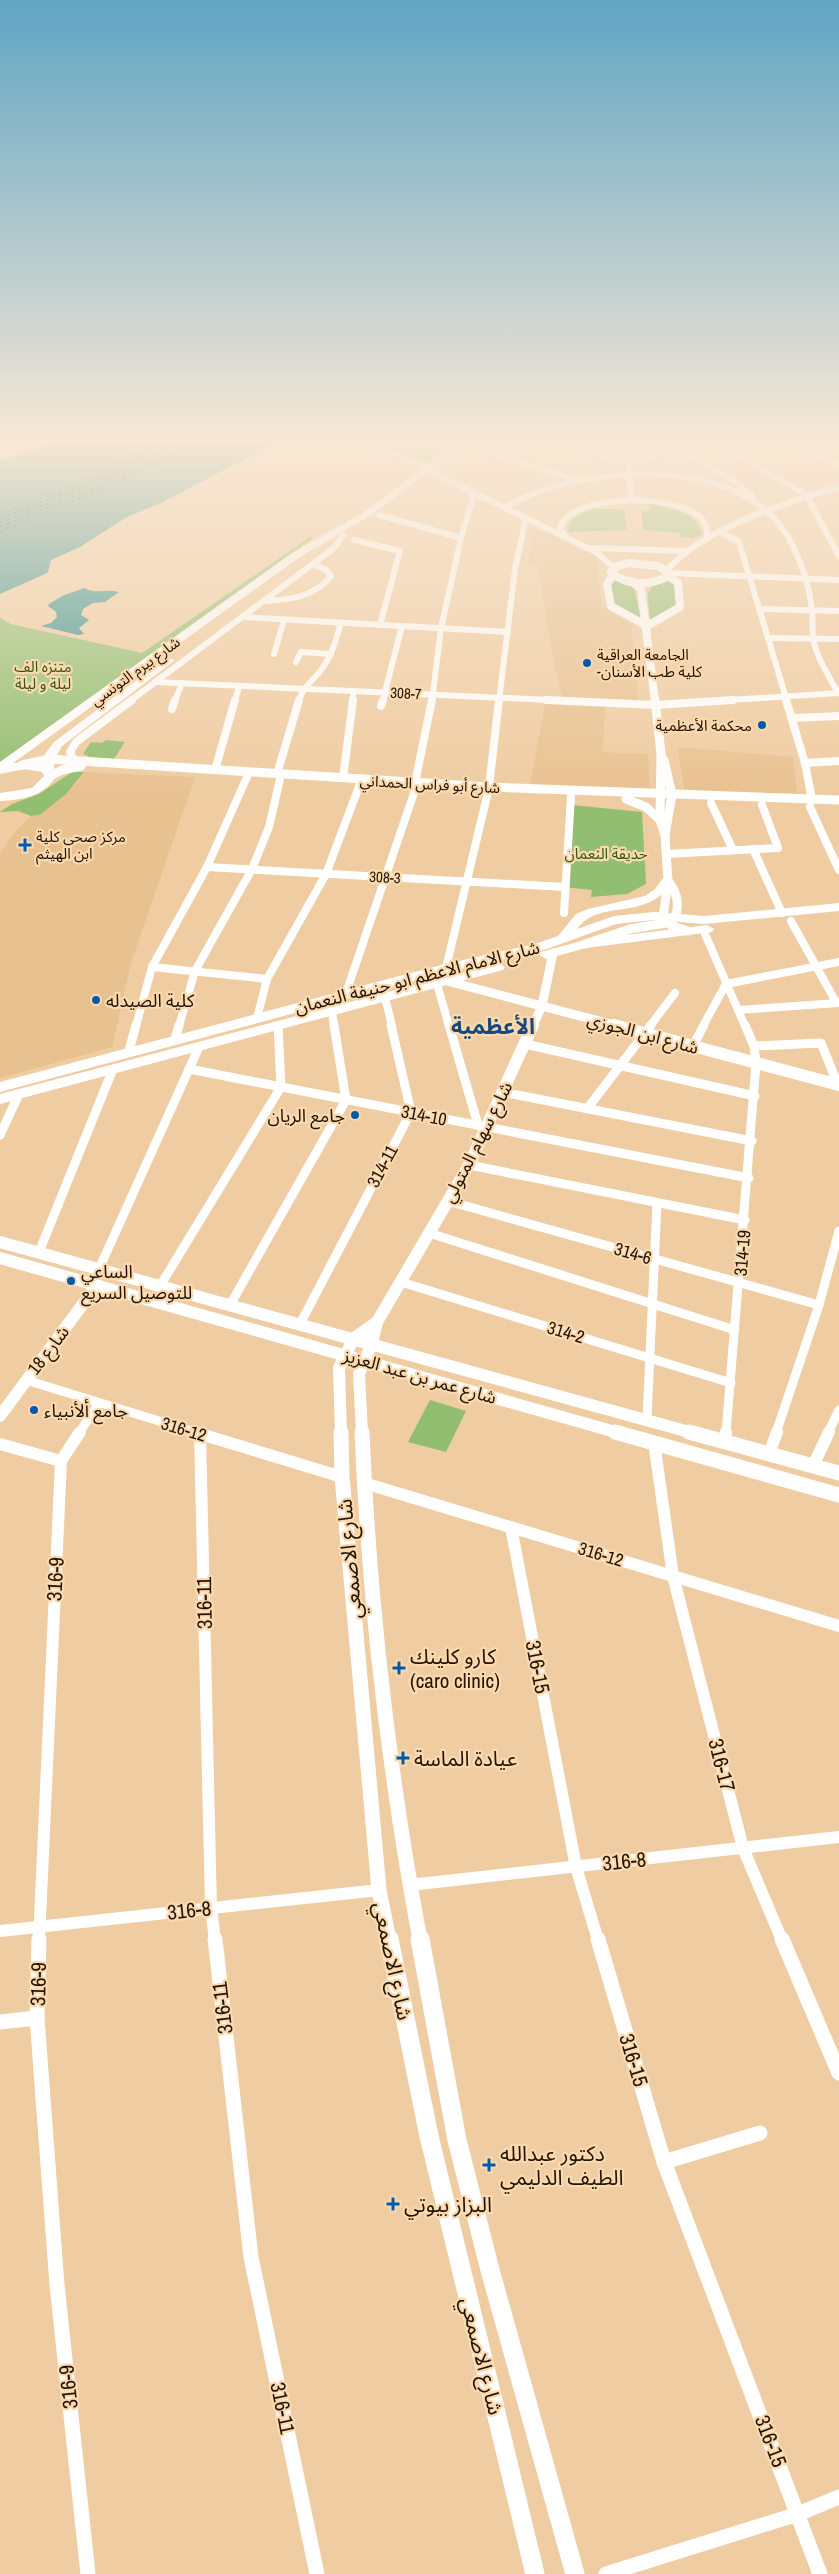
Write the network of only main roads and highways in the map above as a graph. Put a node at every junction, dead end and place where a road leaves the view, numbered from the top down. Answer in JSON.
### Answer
{"nodes":[{"id":1,"x":289,"y":560,"type":"edge"},
{"id":2,"x":303,"y":560,"type":"edge"},
{"id":3,"x":49,"y":768,"type":"junction"},
{"id":4,"x":0,"y":769,"type":"edge"},
{"id":5,"x":25,"y":794,"type":"junction"},
{"id":6,"x":0,"y":797,"type":"edge"},
{"id":7,"x":0,"y":806,"type":"edge"},
{"id":8,"x":668,"y":882,"type":"road end"},
{"id":9,"x":839,"y":907,"type":"edge"},
{"id":10,"x":839,"y":916,"type":"edge"},
{"id":11,"x":786,"y":917,"type":"junction"},
{"id":12,"x":563,"y":938,"type":"junction"},
{"id":13,"x":443,"y":978,"type":"junction"},
{"id":14,"x":0,"y":1086,"type":"edge"},
{"id":15,"x":0,"y":1099,"type":"edge"}],
"edges":[{"from":1,"to":4,"type":"main road","name":"شارع بيرم التونسي"},
{"from":2,"to":3,"type":"main road","name":"شارع بيرم التونسي"},
{"from":3,"to":4,"type":"main road"},
{"from":3,"to":5,"type":"main road","name":"شارع بيرم التونسي"},
{"from":5,"to":6,"type":"main road"},
{"from":5,"to":7,"type":"main road","name":"شارع بيرم التونسي"},
{"from":8,"to":12,"type":"main road"},
{"from":9,"to":11,"type":"main road","name":"شارع الامام الاعظم ابو حنيفة النعمان"},
{"from":10,"to":11,"type":"main road","name":"شارع الامام الاعظم ابو حنيفة النعمان"},
{"from":11,"to":12,"type":"main road","name":"شارع الامام الاعظم ابو حنيفة النعمان"},
{"from":11,"to":13,"type":"main road","name":"شارع الامام الاعظم ابو حنيفة النعمان"},
{"from":12,"to":13,"type":"main road","name":"شارع الامام الاعظم ابو حنيفة النعمان"},
{"from":13,"to":14,"type":"main road","name":"شارع الامام الاعظم ابو حنيفة النعمان"},
{"from":13,"to":15,"type":"main road","name":"شارع الامام الاعظم ابو حنيفة النعمان"}]}
